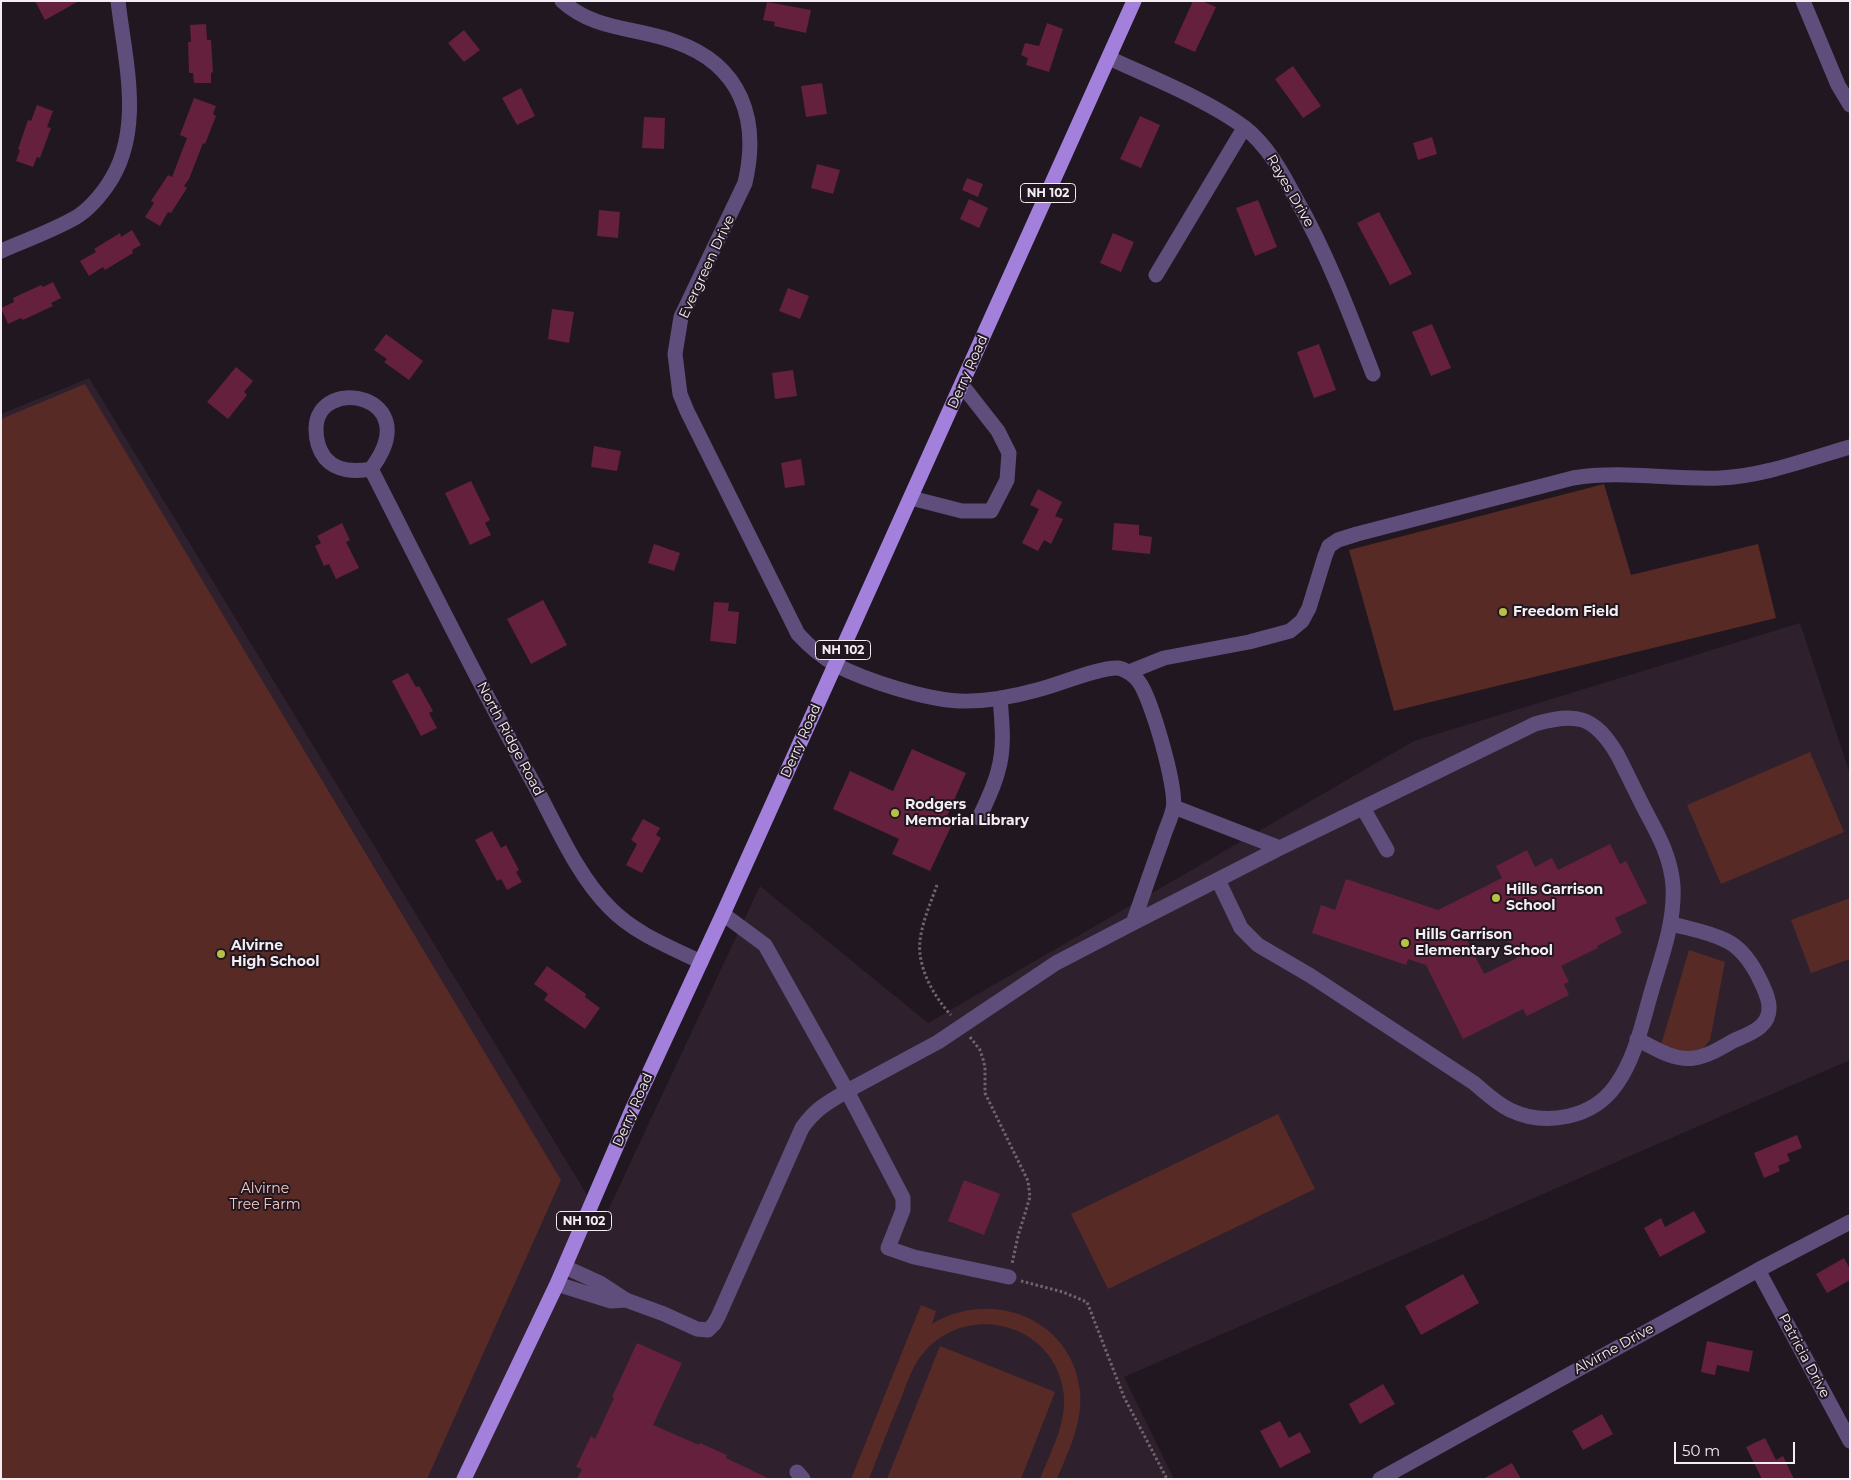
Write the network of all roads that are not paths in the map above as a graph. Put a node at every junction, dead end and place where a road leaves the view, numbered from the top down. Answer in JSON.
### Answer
{"nodes":[{"id":1,"x":118,"y":1,"type":"edge"},
{"id":2,"x":562,"y":1,"type":"edge"},
{"id":3,"x":1134,"y":1,"type":"edge"},
{"id":4,"x":1803,"y":1,"type":"edge"},
{"id":5,"x":1109,"y":58,"type":"junction"},
{"id":6,"x":1850,"y":105,"type":"edge"},
{"id":7,"x":1244,"y":128,"type":"junction"},
{"id":8,"x":1,"y":251,"type":"edge"},
{"id":9,"x":1156,"y":275,"type":"dead end"},
{"id":10,"x":1373,"y":374,"type":"dead end"},
{"id":11,"x":962,"y":385,"type":"junction"},
{"id":12,"x":1850,"y":447,"type":"edge"},
{"id":13,"x":371,"y":469,"type":"junction"},
{"id":14,"x":911,"y":498,"type":"junction"},
{"id":15,"x":836,"y":665,"type":"junction"},
{"id":16,"x":1129,"y":672,"type":"junction"},
{"id":17,"x":1000,"y":698,"type":"junction"},
{"id":18,"x":1174,"y":807,"type":"junction"},
{"id":19,"x":1363,"y":808,"type":"junction"},
{"id":20,"x":979,"y":818,"type":"dead end"},
{"id":21,"x":1280,"y":848,"type":"junction"},
{"id":22,"x":1387,"y":850,"type":"dead end"},
{"id":23,"x":1218,"y":880,"type":"junction"},
{"id":24,"x":723,"y":914,"type":"junction"},
{"id":25,"x":1133,"y":923,"type":"junction"},
{"id":26,"x":1672,"y":924,"type":"junction"},
{"id":27,"x":701,"y":962,"type":"junction"},
{"id":28,"x":1637,"y":1038,"type":"junction"},
{"id":29,"x":847,"y":1091,"type":"junction"},
{"id":30,"x":1850,"y":1222,"type":"edge"},
{"id":31,"x":565,"y":1267,"type":"junction"},
{"id":32,"x":1758,"y":1270,"type":"junction"},
{"id":33,"x":1009,"y":1277,"type":"road end"},
{"id":34,"x":557,"y":1284,"type":"junction"},
{"id":35,"x":626,"y":1300,"type":"junction"},
{"id":36,"x":1850,"y":1441,"type":"edge"},
{"id":37,"x":464,"y":1479,"type":"edge"},
{"id":38,"x":1380,"y":1479,"type":"edge"}],
"edges":[{"from":1,"to":8,"type":"street"},
{"from":2,"to":15,"type":"street","name":"Evergreen Drive"},
{"from":3,"to":5,"type":"main road","name":"Derry Road","number":"NH 102"},
{"from":4,"to":6,"type":"street"},
{"from":5,"to":7,"type":"street","name":"Rayes Drive"},
{"from":5,"to":11,"type":"main road","name":"Derry Road","number":"NH 102"},
{"from":7,"to":9,"type":"street"},
{"from":7,"to":10,"type":"street","name":"Rayes Drive"},
{"from":11,"to":14,"type":"main road","name":"Derry Road","number":"NH 102"},
{"from":11,"to":14,"type":"street"},
{"from":12,"to":16,"type":"street"},
{"from":13,"to":13,"type":"street"},
{"from":13,"to":27,"type":"street","name":"North Ridge Road"},
{"from":14,"to":15,"type":"main road","name":"Derry Road","number":"NH 102"},
{"from":15,"to":17,"type":"street","name":"Evergreen Drive"},
{"from":15,"to":24,"type":"main road","name":"Derry Road","number":"NH 102"},
{"from":16,"to":17,"type":"street","name":"Evergreen Drive"},
{"from":16,"to":18,"type":"street"},
{"from":17,"to":20,"type":"street"},
{"from":18,"to":21,"type":"street"},
{"from":18,"to":25,"type":"street"},
{"from":19,"to":21,"type":"street"},
{"from":19,"to":22,"type":"street"},
{"from":19,"to":26,"type":"street"},
{"from":21,"to":23,"type":"street"},
{"from":23,"to":25,"type":"street"},
{"from":23,"to":28,"type":"street"},
{"from":24,"to":27,"type":"main road","name":"Derry Road","number":"NH 102"},
{"from":24,"to":29,"type":"street"},
{"from":25,"to":29,"type":"street"},
{"from":26,"to":28,"type":"street"},
{"from":26,"to":28,"type":"street"},
{"from":27,"to":31,"type":"main road","name":"Derry Road","number":"NH 102"},
{"from":29,"to":33,"type":"street"},
{"from":29,"to":35,"type":"street"},
{"from":30,"to":32,"type":"street","name":"Alvirne Drive"},
{"from":31,"to":34,"type":"main road","name":"Derry Road","number":"NH 102"},
{"from":31,"to":35,"type":"street"},
{"from":32,"to":36,"type":"street","name":"Patricia Drive"},
{"from":32,"to":38,"type":"street","name":"Alvirne Drive"},
{"from":34,"to":35,"type":"street"},
{"from":34,"to":37,"type":"main road","name":"Derry Road","number":"NH 102"}]}
